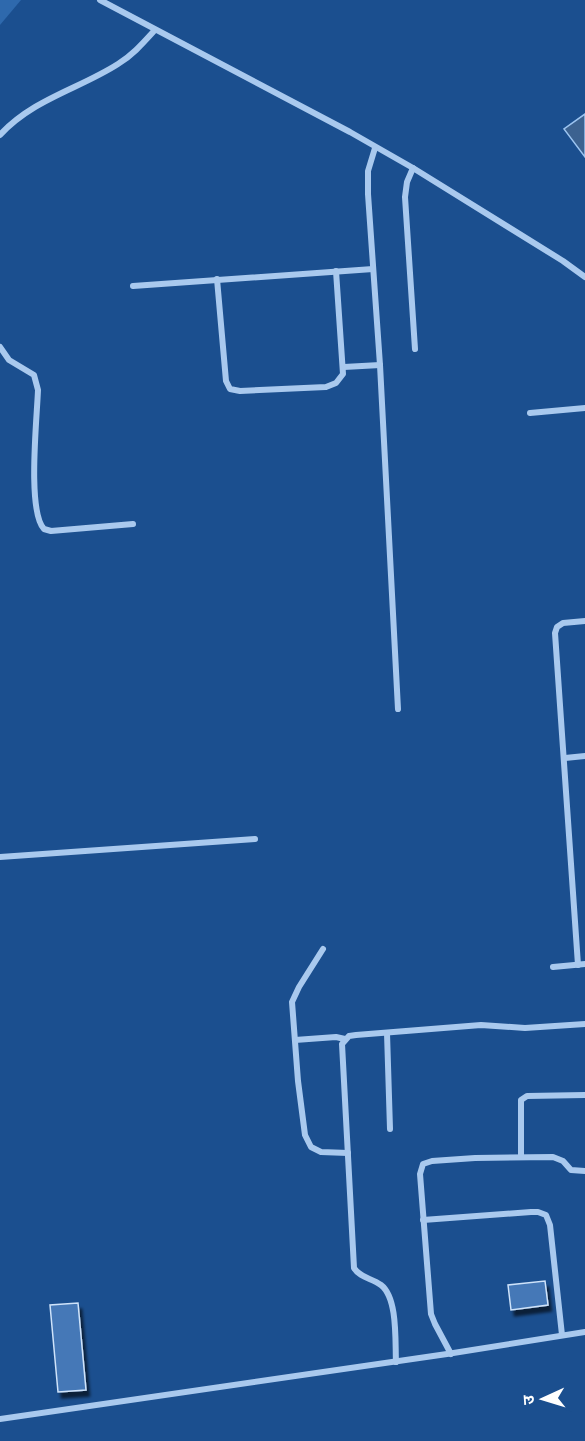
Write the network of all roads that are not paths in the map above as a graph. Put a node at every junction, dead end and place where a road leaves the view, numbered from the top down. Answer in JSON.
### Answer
{"nodes":[{"id":1,"x":100,"y":0,"type":"edge"},
{"id":2,"x":155,"y":30,"type":"junction"},
{"id":3,"x":0,"y":135,"type":"edge"},
{"id":4,"x":375,"y":148,"type":"junction"},
{"id":5,"x":413,"y":168,"type":"junction"},
{"id":6,"x":373,"y":269,"type":"junction"},
{"id":7,"x":336,"y":271,"type":"junction"},
{"id":8,"x":585,"y":277,"type":"edge"},
{"id":9,"x":217,"y":279,"type":"junction"},
{"id":10,"x":133,"y":286,"type":"dead end"},
{"id":11,"x":0,"y":347,"type":"edge"},
{"id":12,"x":415,"y":349,"type":"dead end"},
{"id":13,"x":380,"y":365,"type":"junction"},
{"id":14,"x":344,"y":367,"type":"junction"},
{"id":15,"x":585,"y":408,"type":"edge"},
{"id":16,"x":530,"y":412,"type":"dead end"},
{"id":17,"x":133,"y":524,"type":"dead end"},
{"id":18,"x":585,"y":621,"type":"edge"},
{"id":19,"x":398,"y":709,"type":"dead end"},
{"id":20,"x":585,"y":756,"type":"edge"},
{"id":21,"x":565,"y":758,"type":"junction"},
{"id":22,"x":255,"y":839,"type":"dead end"},
{"id":23,"x":0,"y":857,"type":"edge"},
{"id":24,"x":323,"y":949,"type":"dead end"},
{"id":25,"x":581,"y":964,"type":"edge"},
{"id":26,"x":553,"y":967,"type":"dead end"},
{"id":27,"x":585,"y":1024,"type":"edge"},
{"id":28,"x":387,"y":1033,"type":"junction"},
{"id":29,"x":345,"y":1039,"type":"junction"},
{"id":30,"x":295,"y":1040,"type":"junction"},
{"id":31,"x":585,"y":1095,"type":"edge"},
{"id":32,"x":390,"y":1129,"type":"dead end"},
{"id":33,"x":348,"y":1153,"type":"junction"},
{"id":34,"x":521,"y":1157,"type":"junction"},
{"id":35,"x":585,"y":1171,"type":"edge"},
{"id":36,"x":423,"y":1220,"type":"junction"},
{"id":37,"x":585,"y":1332,"type":"edge"},
{"id":38,"x":562,"y":1335,"type":"junction"},
{"id":39,"x":451,"y":1354,"type":"junction"},
{"id":40,"x":396,"y":1362,"type":"junction"},
{"id":41,"x":0,"y":1419,"type":"edge"}],
"edges":[{"from":1,"to":2,"type":"street"},
{"from":2,"to":3,"type":"street"},
{"from":2,"to":4,"type":"street"},
{"from":4,"to":5,"type":"street"},
{"from":4,"to":6,"type":"street"},
{"from":5,"to":8,"type":"street"},
{"from":5,"to":12,"type":"street"},
{"from":6,"to":7,"type":"street"},
{"from":6,"to":13,"type":"street"},
{"from":7,"to":9,"type":"street"},
{"from":7,"to":14,"type":"street"},
{"from":9,"to":10,"type":"street"},
{"from":9,"to":14,"type":"street"},
{"from":11,"to":17,"type":"street"},
{"from":13,"to":14,"type":"street"},
{"from":13,"to":19,"type":"street"},
{"from":15,"to":16,"type":"street"},
{"from":18,"to":21,"type":"street"},
{"from":20,"to":21,"type":"street"},
{"from":21,"to":25,"type":"street"},
{"from":22,"to":23,"type":"street"},
{"from":24,"to":30,"type":"street"},
{"from":25,"to":26,"type":"street"},
{"from":27,"to":28,"type":"street"},
{"from":28,"to":29,"type":"street"},
{"from":28,"to":32,"type":"street"},
{"from":29,"to":30,"type":"street"},
{"from":29,"to":33,"type":"street"},
{"from":30,"to":33,"type":"street"},
{"from":31,"to":34,"type":"street"},
{"from":33,"to":40,"type":"street"},
{"from":34,"to":35,"type":"street"},
{"from":34,"to":36,"type":"street"},
{"from":36,"to":38,"type":"street"},
{"from":36,"to":39,"type":"street"},
{"from":37,"to":38,"type":"street"},
{"from":38,"to":39,"type":"street"},
{"from":39,"to":40,"type":"street"},
{"from":40,"to":41,"type":"street"}]}
